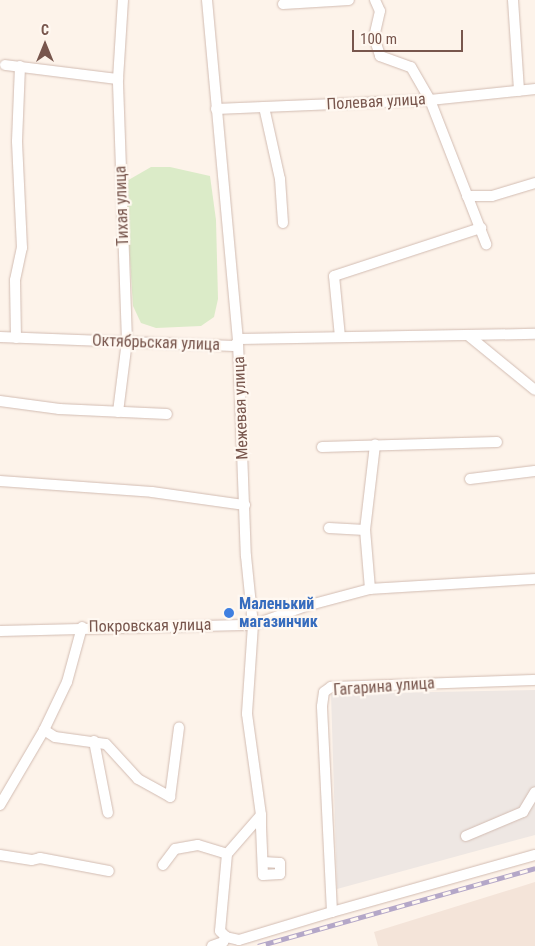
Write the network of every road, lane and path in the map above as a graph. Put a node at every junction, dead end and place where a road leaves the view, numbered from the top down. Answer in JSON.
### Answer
{"nodes":[{"id":1,"x":123,"y":0,"type":"edge"},
{"id":2,"x":207,"y":0,"type":"edge"},
{"id":3,"x":349,"y":0,"type":"edge"},
{"id":4,"x":375,"y":0,"type":"edge"},
{"id":5,"x":512,"y":0,"type":"edge"},
{"id":6,"x":283,"y":4,"type":"dead end"},
{"id":7,"x":4,"y":65,"type":"dead end"},
{"id":8,"x":20,"y":66,"type":"junction"},
{"id":9,"x":118,"y":79,"type":"junction"},
{"id":10,"x":535,"y":90,"type":"edge"},
{"id":11,"x":519,"y":91,"type":"junction"},
{"id":12,"x":430,"y":100,"type":"junction"},
{"id":13,"x":264,"y":107,"type":"junction"},
{"id":14,"x":216,"y":109,"type":"junction"},
{"id":15,"x":535,"y":183,"type":"edge"},
{"id":16,"x":467,"y":196,"type":"junction"},
{"id":17,"x":283,"y":223,"type":"dead end"},
{"id":18,"x":481,"y":228,"type":"junction"},
{"id":19,"x":486,"y":244,"type":"dead end"},
{"id":20,"x":535,"y":334,"type":"edge"},
{"id":21,"x":469,"y":336,"type":"junction"},
{"id":22,"x":0,"y":337,"type":"edge"},
{"id":23,"x":340,"y":337,"type":"junction"},
{"id":24,"x":16,"y":338,"type":"junction"},
{"id":25,"x":127,"y":341,"type":"junction"},
{"id":26,"x":238,"y":342,"type":"junction"},
{"id":27,"x":535,"y":390,"type":"edge"},
{"id":28,"x":0,"y":401,"type":"edge"},
{"id":29,"x":118,"y":412,"type":"junction"},
{"id":30,"x":167,"y":414,"type":"dead end"},
{"id":31,"x":497,"y":442,"type":"dead end"},
{"id":32,"x":375,"y":445,"type":"junction"},
{"id":33,"x":322,"y":447,"type":"dead end"},
{"id":34,"x":535,"y":472,"type":"edge"},
{"id":35,"x":470,"y":479,"type":"dead end"},
{"id":36,"x":0,"y":480,"type":"edge"},
{"id":37,"x":245,"y":505,"type":"junction"},
{"id":38,"x":329,"y":528,"type":"dead end"},
{"id":39,"x":365,"y":530,"type":"junction"},
{"id":40,"x":535,"y":579,"type":"edge"},
{"id":41,"x":370,"y":589,"type":"junction"},
{"id":42,"x":253,"y":625,"type":"junction"},
{"id":43,"x":82,"y":627,"type":"junction"},
{"id":44,"x":0,"y":631,"type":"edge"},
{"id":45,"x":535,"y":680,"type":"edge"},
{"id":46,"x":179,"y":728,"type":"dead end"},
{"id":47,"x":44,"y":730,"type":"junction"},
{"id":48,"x":94,"y":741,"type":"junction"},
{"id":49,"x":535,"y":792,"type":"edge"},
{"id":50,"x":0,"y":805,"type":"edge"},
{"id":51,"x":108,"y":813,"type":"dead end"},
{"id":52,"x":261,"y":815,"type":"junction"},
{"id":53,"x":466,"y":836,"type":"dead end"},
{"id":54,"x":0,"y":854,"type":"edge"},
{"id":55,"x":227,"y":854,"type":"junction"},
{"id":56,"x":535,"y":855,"type":"edge"},
{"id":57,"x":263,"y":862,"type":"dead end"},
{"id":58,"x":163,"y":865,"type":"dead end"},
{"id":59,"x":109,"y":871,"type":"dead end"},
{"id":60,"x":331,"y":907,"type":"junction"},
{"id":61,"x":223,"y":934,"type":"junction"},
{"id":62,"x":212,"y":946,"type":"edge"}],
"edges":[{"from":1,"to":9,"type":"street","name":"Тихая улица"},
{"from":2,"to":14,"type":"street","name":"Межевая улица"},
{"from":3,"to":6,"type":"street"},
{"from":4,"to":12,"type":"street"},
{"from":5,"to":11,"type":"street"},
{"from":7,"to":8,"type":"street"},
{"from":8,"to":9,"type":"street"},
{"from":8,"to":24,"type":"street"},
{"from":9,"to":25,"type":"street","name":"Тихая улица"},
{"from":10,"to":11,"type":"street","name":"Полевая улица"},
{"from":11,"to":12,"type":"street","name":"Полевая улица"},
{"from":12,"to":13,"type":"street","name":"Полевая улица"},
{"from":12,"to":16,"type":"street"},
{"from":13,"to":14,"type":"street","name":"Полевая улица"},
{"from":13,"to":17,"type":"street"},
{"from":14,"to":26,"type":"street","name":"Межевая улица"},
{"from":15,"to":16,"type":"street"},
{"from":16,"to":18,"type":"street"},
{"from":18,"to":19,"type":"street"},
{"from":18,"to":23,"type":"street"},
{"from":20,"to":21,"type":"street","name":"Октябрьская улица"},
{"from":21,"to":23,"type":"street","name":"Октябрьская улица"},
{"from":21,"to":27,"type":"street"},
{"from":22,"to":24,"type":"street","name":"Октябрьская улица"},
{"from":23,"to":26,"type":"street","name":"Октябрьская улица"},
{"from":24,"to":25,"type":"street","name":"Октябрьская улица"},
{"from":25,"to":26,"type":"street","name":"Октябрьская улица"},
{"from":25,"to":29,"type":"street","name":"Тихая улица"},
{"from":26,"to":37,"type":"street","name":"Межевая улица"},
{"from":28,"to":29,"type":"street"},
{"from":29,"to":30,"type":"street"},
{"from":31,"to":32,"type":"street"},
{"from":32,"to":33,"type":"street"},
{"from":32,"to":39,"type":"street"},
{"from":34,"to":35,"type":"street"},
{"from":36,"to":37,"type":"street"},
{"from":37,"to":42,"type":"street","name":"Межевая улица"},
{"from":38,"to":39,"type":"street"},
{"from":39,"to":41,"type":"street"},
{"from":40,"to":41,"type":"street","name":"Покровская улица"},
{"from":41,"to":42,"type":"street","name":"Покровская улица"},
{"from":42,"to":43,"type":"street","name":"Покровская улица"},
{"from":42,"to":52,"type":"street","name":"Межевая улица"},
{"from":43,"to":44,"type":"street","name":"Покровская улица"},
{"from":43,"to":47,"type":"street"},
{"from":45,"to":60,"type":"street","name":"Гагарина улица"},
{"from":46,"to":48,"type":"street"},
{"from":47,"to":48,"type":"street"},
{"from":47,"to":50,"type":"street"},
{"from":48,"to":51,"type":"street"},
{"from":49,"to":53,"type":"street"},
{"from":52,"to":55,"type":"street"},
{"from":52,"to":57,"type":"street","name":"Межевая улица"},
{"from":54,"to":59,"type":"street"},
{"from":55,"to":58,"type":"street"},
{"from":55,"to":61,"type":"street"},
{"from":56,"to":60,"type":"street"},
{"from":60,"to":61,"type":"street"},
{"from":61,"to":62,"type":"street"}]}
